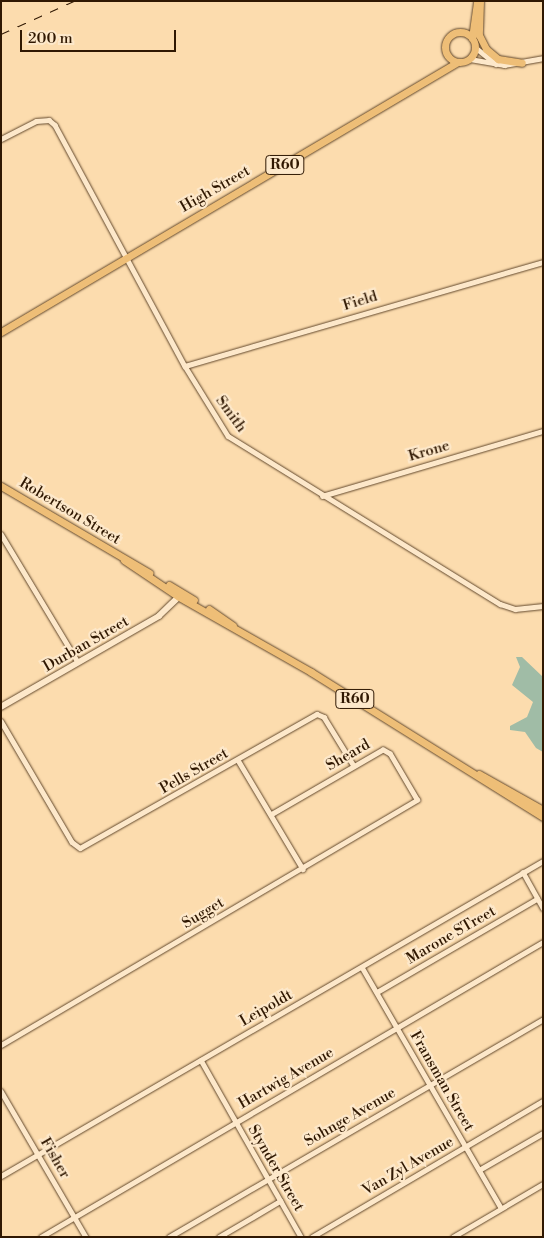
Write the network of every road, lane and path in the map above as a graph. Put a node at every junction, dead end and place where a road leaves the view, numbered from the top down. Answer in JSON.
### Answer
{"nodes":[{"id":1,"x":479,"y":1,"type":"edge"},
{"id":2,"x":474,"y":17,"type":"junction"},
{"id":3,"x":460,"y":32,"type":"junction"},
{"id":4,"x":472,"y":38,"type":"junction"},
{"id":5,"x":475,"y":47,"type":"junction"},
{"id":6,"x":447,"y":55,"type":"junction"},
{"id":7,"x":543,"y":58,"type":"edge"},
{"id":8,"x":470,"y":59,"type":"junction"},
{"id":9,"x":458,"y":62,"type":"junction"},
{"id":10,"x":522,"y":63,"type":"junction"},
{"id":11,"x":497,"y":65,"type":"junction"},
{"id":12,"x":442,"y":70,"type":"junction"},
{"id":13,"x":1,"y":139,"type":"edge"},
{"id":14,"x":127,"y":258,"type":"junction"},
{"id":15,"x":543,"y":262,"type":"edge"},
{"id":16,"x":1,"y":332,"type":"edge"},
{"id":17,"x":185,"y":366,"type":"junction"},
{"id":18,"x":543,"y":431,"type":"edge"},
{"id":19,"x":1,"y":486,"type":"edge"},
{"id":20,"x":322,"y":496,"type":"junction"},
{"id":21,"x":1,"y":534,"type":"edge"},
{"id":22,"x":181,"y":595,"type":"junction"},
{"id":23,"x":543,"y":606,"type":"edge"},
{"id":24,"x":78,"y":662,"type":"junction"},
{"id":25,"x":1,"y":707,"type":"edge"},
{"id":26,"x":1,"y":722,"type":"edge"},
{"id":27,"x":238,"y":760,"type":"junction"},
{"id":28,"x":354,"y":766,"type":"junction"},
{"id":29,"x":476,"y":774,"type":"junction"},
{"id":30,"x":417,"y":801,"type":"joint"},
{"id":31,"x":543,"y":810,"type":"edge"},
{"id":32,"x":271,"y":815,"type":"junction"},
{"id":33,"x":543,"y":817,"type":"edge"},
{"id":34,"x":543,"y":861,"type":"edge"},
{"id":35,"x":303,"y":869,"type":"junction"},
{"id":36,"x":523,"y":872,"type":"junction"},
{"id":37,"x":537,"y":899,"type":"junction"},
{"id":38,"x":543,"y":908,"type":"edge"},
{"id":39,"x":543,"y":942,"type":"edge"},
{"id":40,"x":362,"y":967,"type":"junction"},
{"id":41,"x":377,"y":992,"type":"junction"},
{"id":42,"x":543,"y":1019,"type":"edge"},
{"id":43,"x":397,"y":1028,"type":"junction"},
{"id":44,"x":1,"y":1045,"type":"edge"},
{"id":45,"x":200,"y":1060,"type":"junction"},
{"id":46,"x":430,"y":1084,"type":"junction"},
{"id":47,"x":1,"y":1091,"type":"edge"},
{"id":48,"x":543,"y":1101,"type":"edge"},
{"id":49,"x":235,"y":1122,"type":"junction"},
{"id":50,"x":543,"y":1133,"type":"edge"},
{"id":51,"x":466,"y":1146,"type":"junction"},
{"id":52,"x":39,"y":1155,"type":"junction"},
{"id":53,"x":479,"y":1170,"type":"junction"},
{"id":54,"x":1,"y":1176,"type":"edge"},
{"id":55,"x":268,"y":1179,"type":"junction"},
{"id":56,"x":543,"y":1184,"type":"edge"},
{"id":57,"x":280,"y":1201,"type":"junction"},
{"id":58,"x":501,"y":1208,"type":"junction"},
{"id":59,"x":75,"y":1217,"type":"junction"},
{"id":60,"x":41,"y":1237,"type":"edge"},
{"id":61,"x":86,"y":1237,"type":"edge"},
{"id":62,"x":169,"y":1237,"type":"edge"},
{"id":63,"x":219,"y":1237,"type":"edge"},
{"id":64,"x":301,"y":1237,"type":"edge"},
{"id":65,"x":312,"y":1237,"type":"edge"},
{"id":66,"x":453,"y":1237,"type":"edge"}],
"edges":[{"from":1,"to":2,"type":"main road"},
{"from":1,"to":10,"type":"main road"},
{"from":2,"to":3,"type":"main road"},
{"from":2,"to":4,"type":"main road"},
{"from":3,"to":4,"type":"main road"},
{"from":3,"to":6,"type":"main road"},
{"from":4,"to":5,"type":"main road"},
{"from":5,"to":8,"type":"main road"},
{"from":5,"to":11,"type":"street"},
{"from":6,"to":9,"type":"main road"},
{"from":6,"to":12,"type":"main road"},
{"from":7,"to":10,"type":"street"},
{"from":8,"to":9,"type":"main road","name":"High Street","number":"R60"},
{"from":8,"to":11,"type":"street"},
{"from":9,"to":12,"type":"main road","name":"High Street","number":"R60"},
{"from":10,"to":11,"type":"street"},
{"from":12,"to":14,"type":"main road","name":"High Street","number":"R60"},
{"from":13,"to":14,"type":"street","name":"Smith"},
{"from":14,"to":16,"type":"main road","name":"High Street","number":"R60"},
{"from":14,"to":17,"type":"street","name":"Smith"},
{"from":15,"to":17,"type":"street","name":"Field"},
{"from":17,"to":20,"type":"street","name":"Smith"},
{"from":18,"to":20,"type":"street","name":"Krone"},
{"from":19,"to":22,"type":"main road","name":"Robertson Street","number":"R60"},
{"from":20,"to":23,"type":"street","name":"Smith"},
{"from":21,"to":24,"type":"street"},
{"from":22,"to":24,"type":"street","name":"Durban Street"},
{"from":22,"to":29,"type":"main road","name":"Robertson Street","number":"R60"},
{"from":24,"to":25,"type":"street","name":"Durban Street"},
{"from":26,"to":27,"type":"street","name":"Pells Street"},
{"from":27,"to":28,"type":"street","name":"Pells Street"},
{"from":27,"to":32,"type":"street"},
{"from":28,"to":30,"type":"street","name":"Sheard"},
{"from":28,"to":32,"type":"street","name":"Sheard"},
{"from":29,"to":31,"type":"main road","name":"Robertson Street","number":"R60"},
{"from":29,"to":33,"type":"main road","name":"Robertson Street","number":"R60"},
{"from":30,"to":35,"type":"street","name":"Sugget"},
{"from":32,"to":35,"type":"street"},
{"from":34,"to":36,"type":"street","name":"Leipoldt"},
{"from":35,"to":44,"type":"street","name":"Sugget"},
{"from":36,"to":37,"type":"street"},
{"from":36,"to":40,"type":"street","name":"Leipoldt"},
{"from":37,"to":38,"type":"street"},
{"from":37,"to":41,"type":"street","name":"Marone STreet"},
{"from":39,"to":43,"type":"street","name":"Hartwig Avenue"},
{"from":40,"to":41,"type":"street","name":"Fransman Street"},
{"from":40,"to":45,"type":"street","name":"Leipoldt"},
{"from":41,"to":43,"type":"street","name":"Fransman Street"},
{"from":42,"to":46,"type":"street","name":"Sohnge Avenue"},
{"from":43,"to":46,"type":"street","name":"Fransman Street"},
{"from":43,"to":49,"type":"street","name":"Hartwig Avenue"},
{"from":45,"to":49,"type":"street","name":"Stynder Street"},
{"from":45,"to":52,"type":"street","name":"Leipoldt"},
{"from":46,"to":51,"type":"street","name":"Fransman Street"},
{"from":46,"to":55,"type":"street","name":"Sohnge Avenue"},
{"from":47,"to":52,"type":"street","name":"Fisher"},
{"from":48,"to":51,"type":"street","name":"Van Zyl Avenue"},
{"from":49,"to":55,"type":"street","name":"Stynder Street"},
{"from":49,"to":59,"type":"street","name":"Hartwig Avenue"},
{"from":50,"to":53,"type":"street"},
{"from":51,"to":53,"type":"street","name":"Fransman Street"},
{"from":51,"to":65,"type":"street","name":"Van Zyl Avenue"},
{"from":52,"to":54,"type":"street","name":"Leipoldt"},
{"from":52,"to":59,"type":"street","name":"Fisher"},
{"from":53,"to":58,"type":"street","name":"Fransman Street"},
{"from":55,"to":57,"type":"street","name":"Stynder Street"},
{"from":55,"to":62,"type":"street","name":"Sohnge Avenue"},
{"from":56,"to":58,"type":"street"},
{"from":57,"to":63,"type":"street"},
{"from":57,"to":64,"type":"street","name":"Stynder Street"},
{"from":58,"to":66,"type":"street"},
{"from":59,"to":60,"type":"street","name":"Hartwig Avenue"},
{"from":59,"to":61,"type":"street","name":"Fisher"}]}
